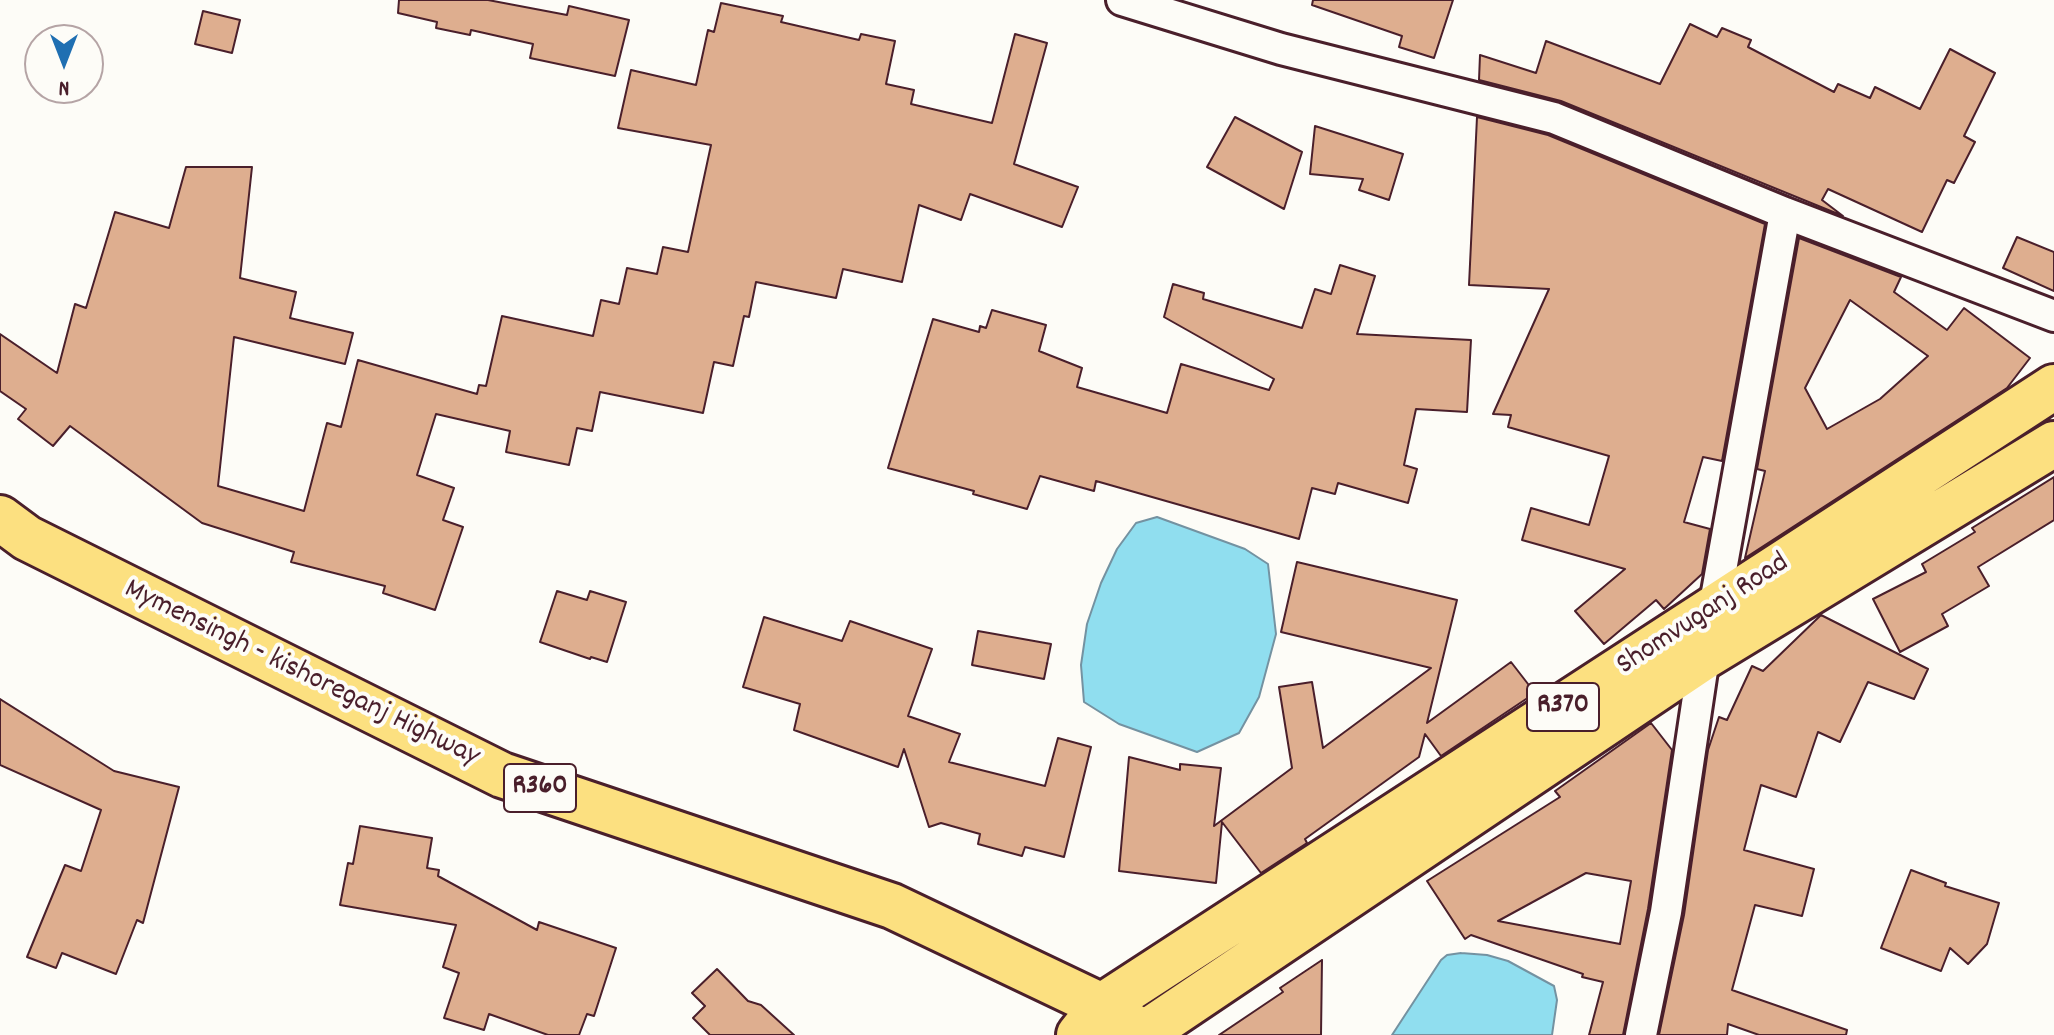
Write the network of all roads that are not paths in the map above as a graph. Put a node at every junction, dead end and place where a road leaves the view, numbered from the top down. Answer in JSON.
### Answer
{"nodes":[{"id":1,"x":1122,"y":0,"type":"edge"},
{"id":2,"x":1785,"y":213,"type":"junction"},
{"id":3,"x":2054,"y":316,"type":"edge"},
{"id":4,"x":2054,"y":387,"type":"edge"},
{"id":5,"x":2054,"y":444,"type":"edge"},
{"id":6,"x":0,"y":518,"type":"edge"},
{"id":7,"x":1714,"y":609,"type":"junction"},
{"id":8,"x":1704,"y":657,"type":"junction"},
{"id":9,"x":1091,"y":1021,"type":"edge"},
{"id":10,"x":1143,"y":1034,"type":"edge"},
{"id":11,"x":1641,"y":1035,"type":"edge"}],
"edges":[{"from":1,"to":2,"type":"street"},
{"from":2,"to":3,"type":"street"},
{"from":2,"to":7,"type":"street"},
{"from":4,"to":7,"type":"main road","name":"Shomvuganj Road","number":"R370"},
{"from":5,"to":8,"type":"main road","name":"Shomvuganj Road","number":"R370"},
{"from":6,"to":9,"type":"main road","name":"Mymensingh - kishoreganj Highway","number":"R360"},
{"from":7,"to":9,"type":"main road","name":"Shomvuganj Road","number":"R370"},
{"from":8,"to":10,"type":"main road","name":"Shomvuganj Road","number":"R370"},
{"from":8,"to":11,"type":"street"},
{"from":9,"to":10,"type":"main road"}]}
